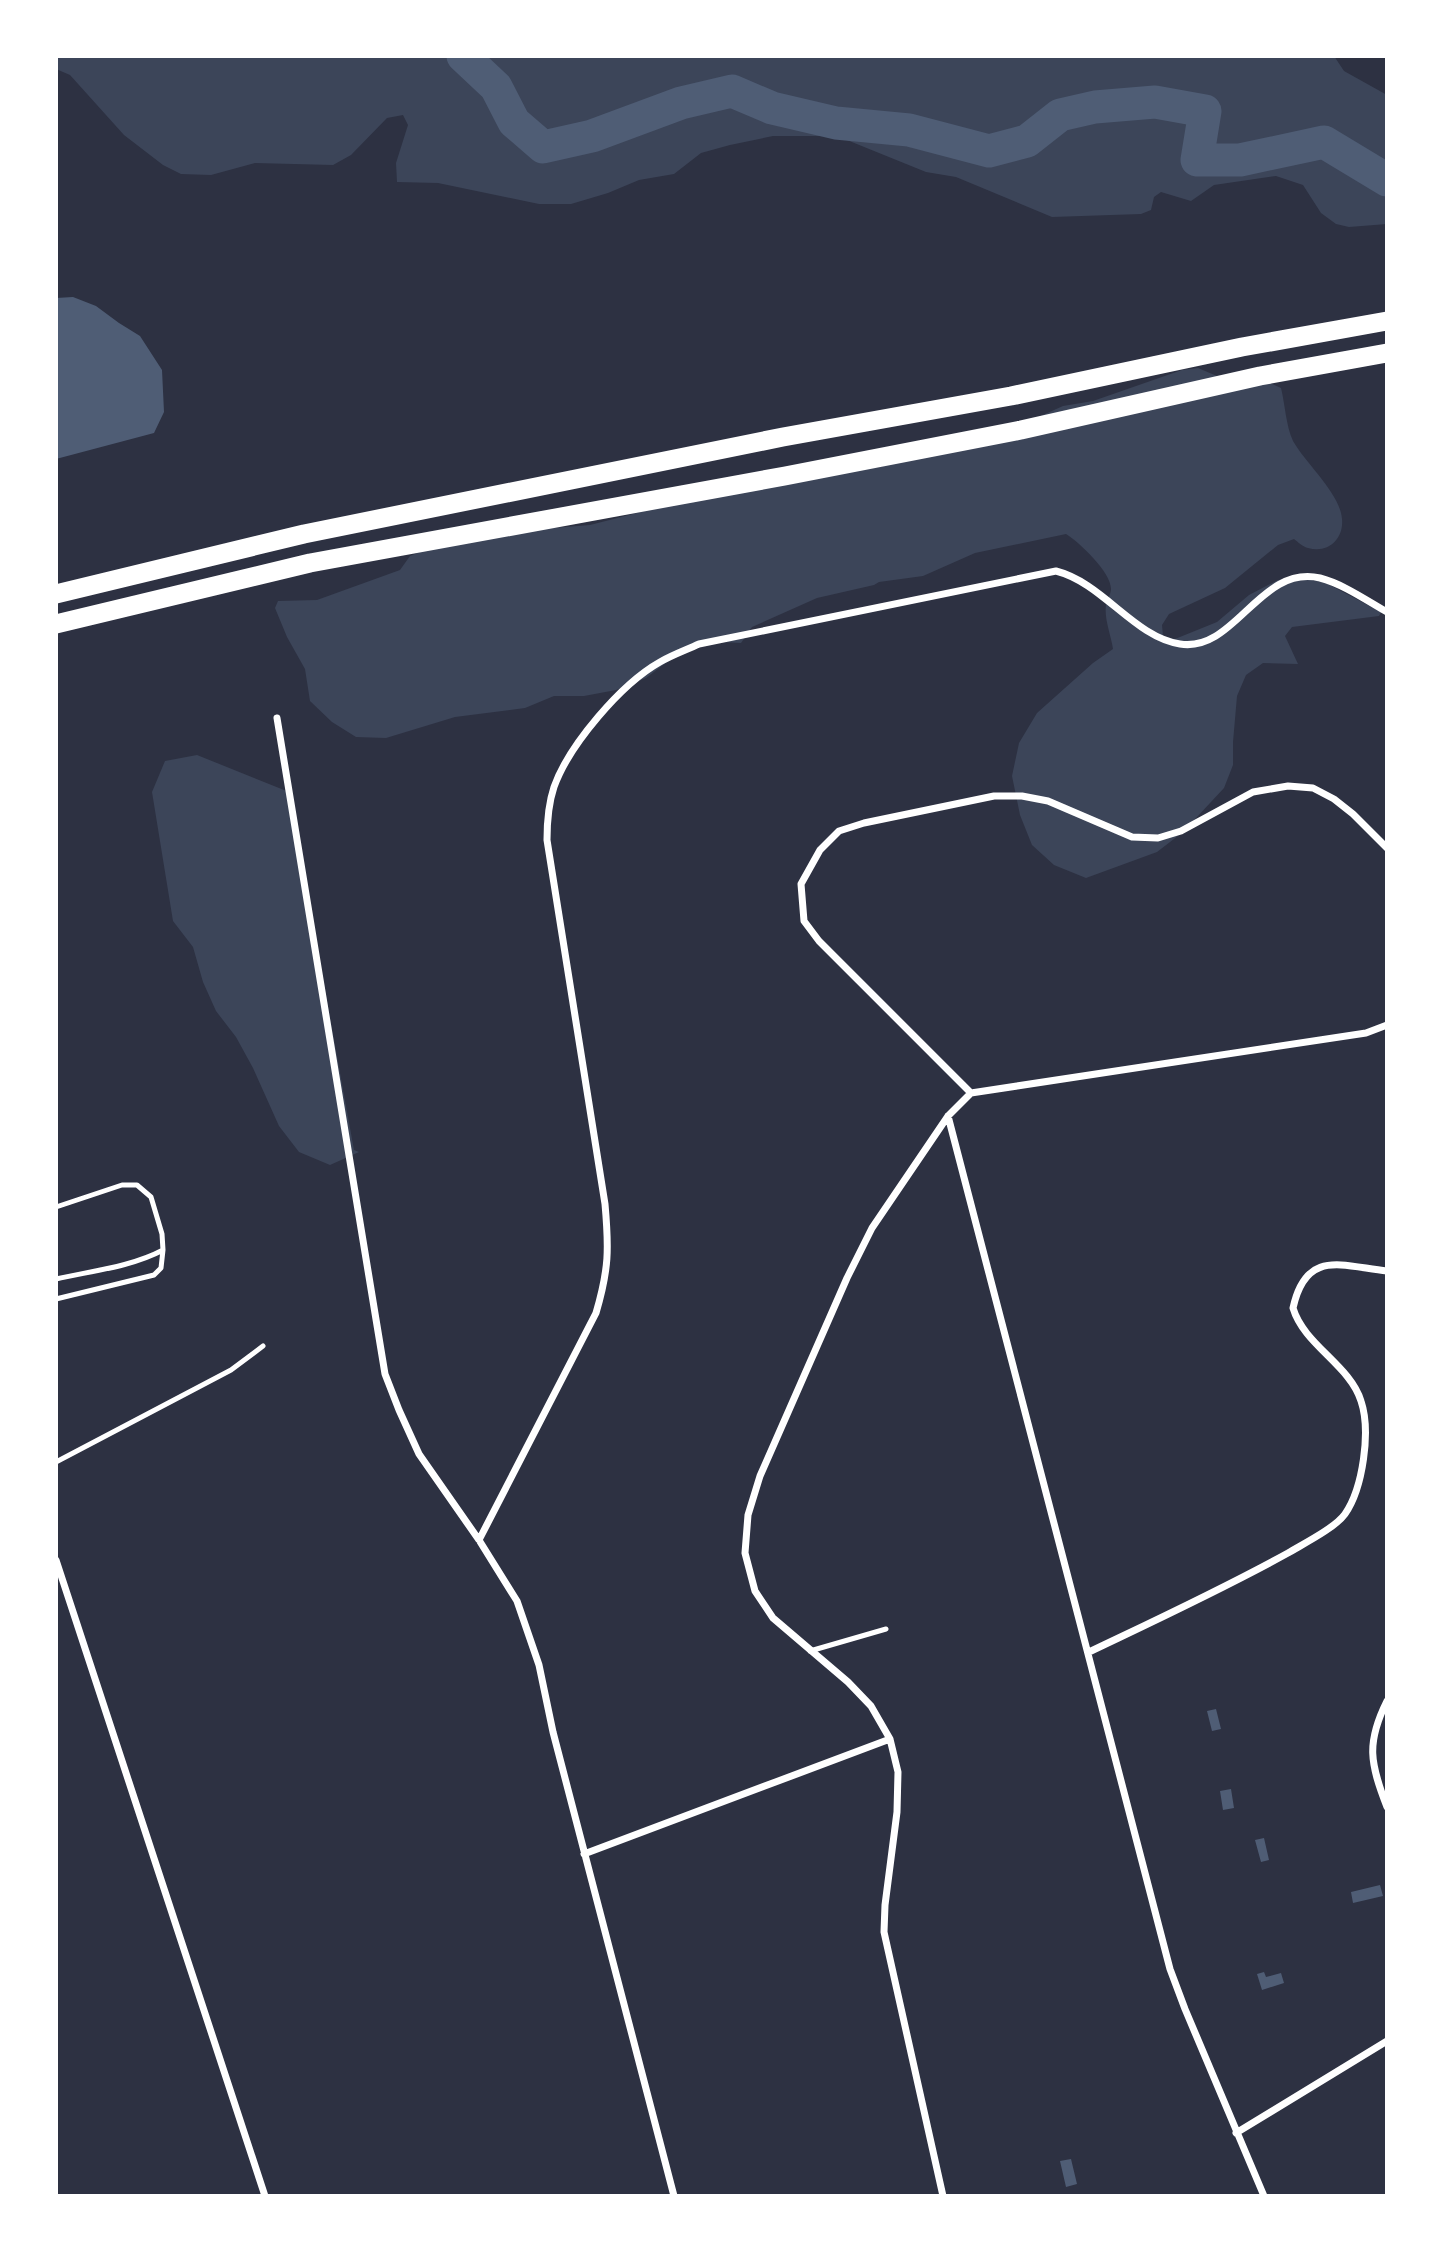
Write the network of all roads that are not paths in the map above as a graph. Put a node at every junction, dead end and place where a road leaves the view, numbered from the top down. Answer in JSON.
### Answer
{"nodes":[{"id":1,"x":1387,"y":321,"type":"edge"},
{"id":2,"x":1387,"y":353,"type":"edge"},
{"id":3,"x":56,"y":594,"type":"edge"},
{"id":4,"x":1387,"y":612,"type":"edge"},
{"id":5,"x":56,"y":624,"type":"edge"},
{"id":6,"x":278,"y":718,"type":"dead end"},
{"id":7,"x":1387,"y":848,"type":"edge"},
{"id":8,"x":1387,"y":1025,"type":"edge"},
{"id":9,"x":971,"y":1093,"type":"junction"},
{"id":10,"x":948,"y":1116,"type":"junction"},
{"id":11,"x":56,"y":1207,"type":"edge"},
{"id":12,"x":163,"y":1250,"type":"junction"},
{"id":13,"x":1387,"y":1271,"type":"edge"},
{"id":14,"x":56,"y":1279,"type":"edge"},
{"id":15,"x":56,"y":1299,"type":"edge"},
{"id":16,"x":263,"y":1346,"type":"dead end"},
{"id":17,"x":56,"y":1462,"type":"edge"},
{"id":18,"x":479,"y":1540,"type":"junction"},
{"id":19,"x":56,"y":1560,"type":"edge"},
{"id":20,"x":886,"y":1629,"type":"dead end"},
{"id":21,"x":810,"y":1651,"type":"junction"},
{"id":22,"x":1089,"y":1652,"type":"junction"},
{"id":23,"x":1387,"y":1701,"type":"edge"},
{"id":24,"x":890,"y":1739,"type":"junction"},
{"id":25,"x":1387,"y":1807,"type":"edge"},
{"id":26,"x":584,"y":1854,"type":"junction"},
{"id":27,"x":1387,"y":2041,"type":"edge"},
{"id":28,"x":1236,"y":2133,"type":"junction"},
{"id":29,"x":265,"y":2196,"type":"edge"},
{"id":30,"x":674,"y":2196,"type":"edge"},
{"id":31,"x":943,"y":2196,"type":"edge"},
{"id":32,"x":1264,"y":2196,"type":"edge"}],
"edges":[{"from":1,"to":3,"type":"highway"},
{"from":2,"to":5,"type":"highway"},
{"from":4,"to":18,"type":"street"},
{"from":6,"to":18,"type":"street"},
{"from":7,"to":9,"type":"street"},
{"from":8,"to":9,"type":"street"},
{"from":9,"to":10,"type":"street"},
{"from":10,"to":21,"type":"street"},
{"from":10,"to":22,"type":"street"},
{"from":11,"to":12,"type":"lane"},
{"from":12,"to":14,"type":"lane"},
{"from":12,"to":15,"type":"lane"},
{"from":13,"to":22,"type":"street"},
{"from":16,"to":17,"type":"lane"},
{"from":18,"to":26,"type":"street"},
{"from":19,"to":29,"type":"street"},
{"from":20,"to":21,"type":"lane"},
{"from":21,"to":24,"type":"street"},
{"from":22,"to":28,"type":"street"},
{"from":23,"to":25,"type":"street"},
{"from":24,"to":26,"type":"street"},
{"from":24,"to":31,"type":"street"},
{"from":26,"to":30,"type":"street"},
{"from":27,"to":28,"type":"street"},
{"from":28,"to":32,"type":"street"}]}
